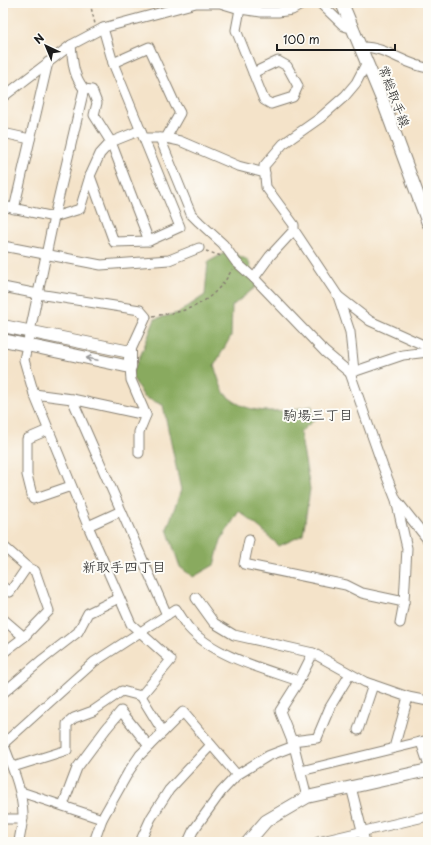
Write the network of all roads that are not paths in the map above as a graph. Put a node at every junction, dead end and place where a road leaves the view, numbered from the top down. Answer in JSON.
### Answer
{"nodes":[{"id":1,"x":305,"y":3,"type":"edge"},
{"id":2,"x":320,"y":3,"type":"edge"},
{"id":3,"x":342,"y":3,"type":"edge"},
{"id":4,"x":240,"y":9,"type":"junction"},
{"id":5,"x":352,"y":26,"type":"junction"},
{"id":6,"x":100,"y":30,"type":"junction"},
{"id":7,"x":71,"y":45,"type":"junction"},
{"id":8,"x":361,"y":47,"type":"junction"},
{"id":9,"x":48,"y":62,"type":"junction"},
{"id":10,"x":367,"y":62,"type":"junction"},
{"id":11,"x":113,"y":63,"type":"junction"},
{"id":12,"x":428,"y":68,"type":"edge"},
{"id":13,"x":253,"y":73,"type":"junction"},
{"id":14,"x":84,"y":89,"type":"junction"},
{"id":15,"x":3,"y":97,"type":"edge"},
{"id":16,"x":3,"y":133,"type":"edge"},
{"id":17,"x":143,"y":134,"type":"junction"},
{"id":18,"x":163,"y":138,"type":"junction"},
{"id":19,"x":30,"y":139,"type":"junction"},
{"id":20,"x":111,"y":142,"type":"junction"},
{"id":21,"x":265,"y":173,"type":"junction"},
{"id":22,"x":90,"y":176,"type":"junction"},
{"id":23,"x":3,"y":206,"type":"edge"},
{"id":24,"x":14,"y":209,"type":"junction"},
{"id":25,"x":54,"y":218,"type":"junction"},
{"id":26,"x":428,"y":223,"type":"edge"},
{"id":27,"x":294,"y":230,"type":"junction"},
{"id":28,"x":148,"y":241,"type":"junction"},
{"id":29,"x":3,"y":246,"type":"edge"},
{"id":30,"x":199,"y":248,"type":"road end"},
{"id":31,"x":47,"y":256,"type":"junction"},
{"id":32,"x":254,"y":278,"type":"junction"},
{"id":33,"x":3,"y":286,"type":"edge"},
{"id":34,"x":38,"y":294,"type":"junction"},
{"id":35,"x":338,"y":296,"type":"junction"},
{"id":36,"x":3,"y":326,"type":"edge"},
{"id":37,"x":30,"y":332,"type":"junction"},
{"id":38,"x":3,"y":340,"type":"edge"},
{"id":39,"x":27,"y":345,"type":"junction"},
{"id":40,"x":428,"y":347,"type":"edge"},
{"id":41,"x":130,"y":352,"type":"junction"},
{"id":42,"x":428,"y":352,"type":"edge"},
{"id":43,"x":130,"y":367,"type":"junction"},
{"id":44,"x":352,"y":372,"type":"junction"},
{"id":45,"x":34,"y":394,"type":"junction"},
{"id":46,"x":72,"y":399,"type":"junction"},
{"id":47,"x":146,"y":415,"type":"junction"},
{"id":48,"x":48,"y":430,"type":"junction"},
{"id":49,"x":139,"y":453,"type":"dead end"},
{"id":50,"x":72,"y":486,"type":"junction"},
{"id":51,"x":396,"y":500,"type":"junction"},
{"id":52,"x":121,"y":511,"type":"junction"},
{"id":53,"x":88,"y":526,"type":"junction"},
{"id":54,"x":3,"y":539,"type":"edge"},
{"id":55,"x":249,"y":540,"type":"dead end"},
{"id":56,"x":428,"y":540,"type":"edge"},
{"id":57,"x":3,"y":546,"type":"edge"},
{"id":58,"x":27,"y":567,"type":"junction"},
{"id":59,"x":3,"y":587,"type":"edge"},
{"id":60,"x":119,"y":598,"type":"junction"},
{"id":61,"x":196,"y":598,"type":"dead end"},
{"id":62,"x":404,"y":602,"type":"junction"},
{"id":63,"x":167,"y":615,"type":"junction"},
{"id":64,"x":3,"y":619,"type":"edge"},
{"id":65,"x":400,"y":623,"type":"dead end"},
{"id":66,"x":140,"y":632,"type":"junction"},
{"id":67,"x":24,"y":637,"type":"junction"},
{"id":68,"x":3,"y":653,"type":"edge"},
{"id":69,"x":313,"y":653,"type":"junction"},
{"id":70,"x":350,"y":674,"type":"junction"},
{"id":71,"x":299,"y":681,"type":"junction"},
{"id":72,"x":373,"y":685,"type":"junction"},
{"id":73,"x":3,"y":693,"type":"edge"},
{"id":74,"x":140,"y":696,"type":"junction"},
{"id":75,"x":408,"y":697,"type":"junction"},
{"id":76,"x":428,"y":701,"type":"edge"},
{"id":77,"x":358,"y":730,"type":"dead end"},
{"id":78,"x":163,"y":732,"type":"junction"},
{"id":79,"x":425,"y":741,"type":"edge"},
{"id":80,"x":3,"y":744,"type":"edge"},
{"id":81,"x":293,"y":744,"type":"junction"},
{"id":82,"x":211,"y":745,"type":"junction"},
{"id":83,"x":149,"y":746,"type":"junction"},
{"id":84,"x":394,"y":748,"type":"junction"},
{"id":85,"x":428,"y":764,"type":"edge"},
{"id":86,"x":13,"y":767,"type":"junction"},
{"id":87,"x":428,"y":770,"type":"edge"},
{"id":88,"x":300,"y":771,"type":"junction"},
{"id":89,"x":237,"y":775,"type":"junction"},
{"id":90,"x":351,"y":787,"type":"junction"},
{"id":91,"x":21,"y":792,"type":"junction"},
{"id":92,"x":307,"y":797,"type":"junction"},
{"id":93,"x":63,"y":805,"type":"junction"},
{"id":94,"x":4,"y":816,"type":"edge"},
{"id":95,"x":428,"y":816,"type":"edge"},
{"id":96,"x":23,"y":819,"type":"junction"},
{"id":97,"x":102,"y":819,"type":"junction"},
{"id":98,"x":3,"y":828,"type":"edge"},
{"id":99,"x":362,"y":830,"type":"junction"},
{"id":100,"x":323,"y":841,"type":"edge"},
{"id":101,"x":19,"y":842,"type":"edge"},
{"id":102,"x":94,"y":842,"type":"edge"},
{"id":103,"x":140,"y":842,"type":"edge"},
{"id":104,"x":188,"y":842,"type":"edge"},
{"id":105,"x":248,"y":842,"type":"edge"},
{"id":106,"x":365,"y":842,"type":"edge"}],
"edges":[{"from":1,"to":4,"type":"street"},
{"from":2,"to":5,"type":"street"},
{"from":3,"to":5,"type":"street","name":"常総取手線"},
{"from":4,"to":6,"type":"street"},
{"from":4,"to":13,"type":"street"},
{"from":5,"to":8,"type":"street","name":"常総取手線"},
{"from":6,"to":7,"type":"street"},
{"from":6,"to":11,"type":"street"},
{"from":7,"to":9,"type":"street"},
{"from":7,"to":14,"type":"street"},
{"from":8,"to":10,"type":"street","name":"常総取手線"},
{"from":8,"to":12,"type":"street"},
{"from":9,"to":15,"type":"street"},
{"from":9,"to":19,"type":"street"},
{"from":10,"to":21,"type":"street"},
{"from":10,"to":26,"type":"street","name":"常総取手線"},
{"from":11,"to":17,"type":"street"},
{"from":11,"to":18,"type":"street"},
{"from":13,"to":13,"type":"street"},
{"from":14,"to":20,"type":"street"},
{"from":14,"to":25,"type":"street"},
{"from":16,"to":19,"type":"street"},
{"from":17,"to":18,"type":"street"},
{"from":17,"to":20,"type":"street"},
{"from":17,"to":28,"type":"street"},
{"from":18,"to":21,"type":"street"},
{"from":18,"to":32,"type":"street"},
{"from":19,"to":24,"type":"street"},
{"from":20,"to":22,"type":"street"},
{"from":20,"to":28,"type":"street"},
{"from":21,"to":27,"type":"street"},
{"from":22,"to":25,"type":"street"},
{"from":22,"to":28,"type":"street"},
{"from":23,"to":24,"type":"street"},
{"from":24,"to":25,"type":"street"},
{"from":25,"to":31,"type":"street"},
{"from":27,"to":32,"type":"street"},
{"from":27,"to":35,"type":"street"},
{"from":29,"to":31,"type":"street"},
{"from":30,"to":31,"type":"street"},
{"from":31,"to":34,"type":"street"},
{"from":32,"to":44,"type":"street"},
{"from":33,"to":34,"type":"street"},
{"from":34,"to":37,"type":"street"},
{"from":34,"to":41,"type":"street"},
{"from":35,"to":40,"type":"street"},
{"from":35,"to":44,"type":"street"},
{"from":36,"to":37,"type":"street"},
{"from":37,"to":39,"type":"street"},
{"from":37,"to":41,"type":"street"},
{"from":38,"to":39,"type":"street"},
{"from":43,"to":39,"type":"street","one_way":true},
{"from":39,"to":45,"type":"street"},
{"from":41,"to":43,"type":"street"},
{"from":42,"to":44,"type":"street"},
{"from":43,"to":47,"type":"street"},
{"from":44,"to":51,"type":"street"},
{"from":45,"to":46,"type":"street"},
{"from":45,"to":48,"type":"street"},
{"from":46,"to":47,"type":"street"},
{"from":46,"to":52,"type":"street"},
{"from":47,"to":49,"type":"street"},
{"from":48,"to":50,"type":"street"},
{"from":48,"to":50,"type":"street"},
{"from":50,"to":53,"type":"street"},
{"from":51,"to":56,"type":"street"},
{"from":51,"to":62,"type":"street"},
{"from":52,"to":53,"type":"street"},
{"from":52,"to":63,"type":"street"},
{"from":53,"to":60,"type":"street"},
{"from":54,"to":57,"type":"street"},
{"from":55,"to":62,"type":"street"},
{"from":57,"to":58,"type":"street"},
{"from":58,"to":59,"type":"street"},
{"from":58,"to":67,"type":"street"},
{"from":60,"to":66,"type":"street"},
{"from":60,"to":73,"type":"street"},
{"from":61,"to":69,"type":"street"},
{"from":62,"to":65,"type":"street"},
{"from":63,"to":66,"type":"street"},
{"from":63,"to":71,"type":"street"},
{"from":64,"to":67,"type":"street"},
{"from":66,"to":74,"type":"street"},
{"from":66,"to":80,"type":"street"},
{"from":67,"to":68,"type":"street"},
{"from":69,"to":70,"type":"street"},
{"from":69,"to":71,"type":"street"},
{"from":70,"to":72,"type":"street"},
{"from":70,"to":81,"type":"street"},
{"from":71,"to":81,"type":"street"},
{"from":72,"to":75,"type":"street"},
{"from":72,"to":77,"type":"street"},
{"from":74,"to":78,"type":"street"},
{"from":74,"to":86,"type":"street"},
{"from":75,"to":76,"type":"street"},
{"from":75,"to":84,"type":"street"},
{"from":78,"to":82,"type":"street"},
{"from":78,"to":83,"type":"street"},
{"from":79,"to":84,"type":"street"},
{"from":79,"to":85,"type":"street"},
{"from":80,"to":86,"type":"street"},
{"from":81,"to":88,"type":"street"},
{"from":81,"to":89,"type":"street"},
{"from":82,"to":89,"type":"street"},
{"from":82,"to":103,"type":"street"},
{"from":83,"to":93,"type":"street"},
{"from":83,"to":97,"type":"street"},
{"from":84,"to":88,"type":"street"},
{"from":86,"to":91,"type":"street"},
{"from":87,"to":90,"type":"street"},
{"from":88,"to":92,"type":"street"},
{"from":89,"to":104,"type":"street"},
{"from":90,"to":92,"type":"street"},
{"from":90,"to":99,"type":"street"},
{"from":91,"to":93,"type":"street"},
{"from":91,"to":96,"type":"street"},
{"from":92,"to":105,"type":"street"},
{"from":93,"to":97,"type":"street"},
{"from":94,"to":96,"type":"street"},
{"from":94,"to":98,"type":"street"},
{"from":95,"to":99,"type":"street"},
{"from":96,"to":101,"type":"street"},
{"from":97,"to":102,"type":"street"},
{"from":99,"to":100,"type":"street"},
{"from":99,"to":106,"type":"street"}]}
